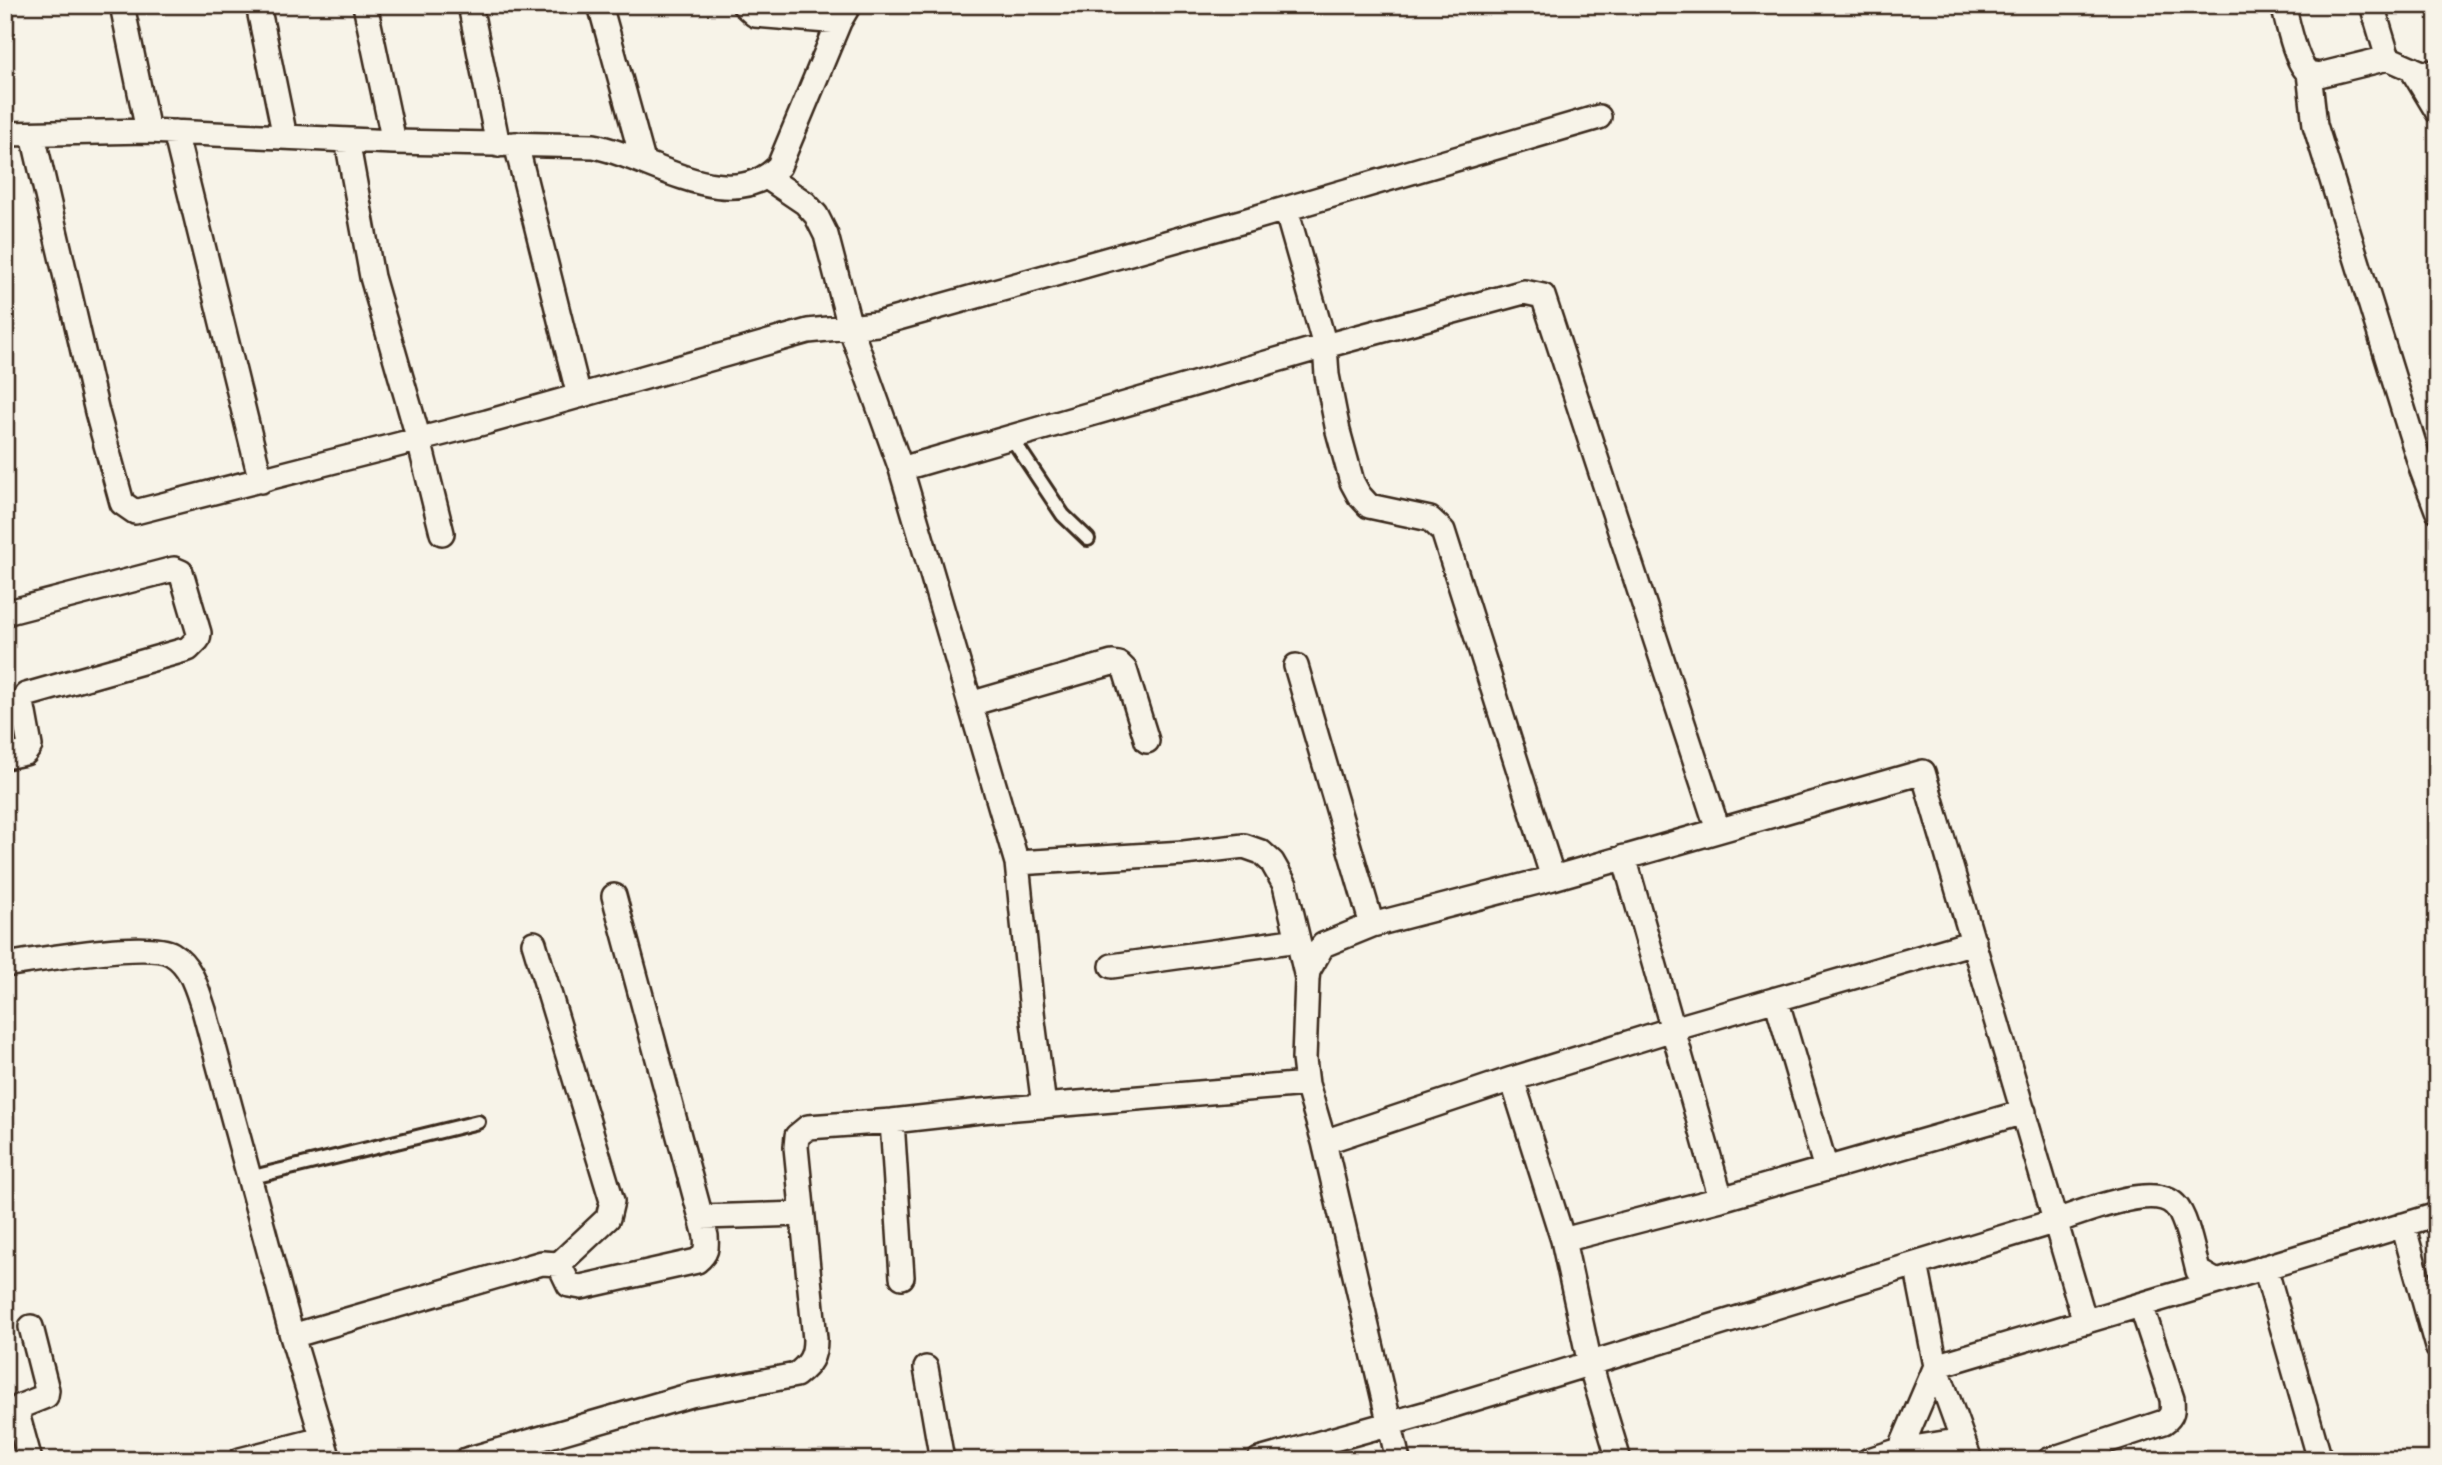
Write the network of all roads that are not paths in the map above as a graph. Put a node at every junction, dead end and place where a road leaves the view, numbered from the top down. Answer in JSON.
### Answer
{"nodes":[{"id":1,"x":122,"y":5,"type":"edge"},
{"id":2,"x":258,"y":5,"type":"edge"},
{"id":3,"x":365,"y":5,"type":"edge"},
{"id":4,"x":470,"y":5,"type":"edge"},
{"id":5,"x":600,"y":5,"type":"edge"},
{"id":6,"x":744,"y":5,"type":"edge"},
{"id":7,"x":2283,"y":5,"type":"edge"},
{"id":8,"x":2372,"y":5,"type":"edge"},
{"id":9,"x":844,"y":14,"type":"edge"},
{"id":10,"x":2388,"y":58,"type":"junction"},
{"id":11,"x":2411,"y":68,"type":"junction"},
{"id":12,"x":2437,"y":72,"type":"edge"},
{"id":13,"x":2309,"y":73,"type":"junction"},
{"id":14,"x":2437,"y":111,"type":"edge"},
{"id":15,"x":1599,"y":117,"type":"dead end"},
{"id":16,"x":148,"y":131,"type":"junction"},
{"id":17,"x":175,"y":132,"type":"junction"},
{"id":18,"x":5,"y":134,"type":"edge"},
{"id":19,"x":33,"y":135,"type":"junction"},
{"id":20,"x":285,"y":137,"type":"junction"},
{"id":21,"x":347,"y":140,"type":"junction"},
{"id":22,"x":394,"y":142,"type":"junction"},
{"id":23,"x":507,"y":144,"type":"junction"},
{"id":24,"x":643,"y":161,"type":"junction"},
{"id":25,"x":768,"y":177,"type":"junction"},
{"id":26,"x":1286,"y":209,"type":"junction"},
{"id":27,"x":850,"y":327,"type":"junction"},
{"id":28,"x":1325,"y":346,"type":"junction"},
{"id":29,"x":579,"y":396,"type":"junction"},
{"id":30,"x":1011,"y":437,"type":"junction"},
{"id":31,"x":419,"y":440,"type":"junction"},
{"id":32,"x":901,"y":469,"type":"junction"},
{"id":33,"x":261,"y":481,"type":"junction"},
{"id":34,"x":2437,"y":510,"type":"edge"},
{"id":35,"x":442,"y":533,"type":"dead end"},
{"id":36,"x":1088,"y":539,"type":"dead end"},
{"id":37,"x":5,"y":613,"type":"edge"},
{"id":38,"x":1296,"y":666,"type":"dead end"},
{"id":39,"x":970,"y":704,"type":"junction"},
{"id":40,"x":1147,"y":741,"type":"dead end"},
{"id":41,"x":5,"y":757,"type":"edge"},
{"id":42,"x":1718,"y":830,"type":"junction"},
{"id":43,"x":1624,"y":857,"type":"junction"},
{"id":44,"x":1017,"y":863,"type":"junction"},
{"id":45,"x":1553,"y":877,"type":"junction"},
{"id":46,"x":614,"y":896,"type":"dead end"},
{"id":47,"x":1372,"y":925,"type":"junction"},
{"id":48,"x":1298,"y":940,"type":"junction"},
{"id":49,"x":1973,"y":942,"type":"junction"},
{"id":50,"x":534,"y":943,"type":"dead end"},
{"id":51,"x":5,"y":965,"type":"edge"},
{"id":52,"x":1112,"y":966,"type":"dead end"},
{"id":53,"x":1307,"y":979,"type":"junction"},
{"id":54,"x":1776,"y":999,"type":"junction"},
{"id":55,"x":1673,"y":1029,"type":"junction"},
{"id":56,"x":1512,"y":1079,"type":"junction"},
{"id":57,"x":1307,"y":1084,"type":"junction"},
{"id":58,"x":1044,"y":1106,"type":"junction"},
{"id":59,"x":2024,"y":1112,"type":"junction"},
{"id":60,"x":892,"y":1121,"type":"junction"},
{"id":61,"x":478,"y":1122,"type":"dead end"},
{"id":62,"x":1324,"y":1142,"type":"junction"},
{"id":63,"x":1826,"y":1169,"type":"junction"},
{"id":64,"x":249,"y":1178,"type":"junction"},
{"id":65,"x":1721,"y":1199,"type":"junction"},
{"id":66,"x":802,"y":1214,"type":"junction"},
{"id":67,"x":2437,"y":1215,"type":"edge"},
{"id":68,"x":701,"y":1217,"type":"junction"},
{"id":69,"x":2056,"y":1221,"type":"junction"},
{"id":70,"x":2403,"y":1226,"type":"junction"},
{"id":71,"x":1563,"y":1240,"type":"junction"},
{"id":72,"x":559,"y":1264,"type":"junction"},
{"id":73,"x":1916,"y":1264,"type":"junction"},
{"id":74,"x":2265,"y":1268,"type":"junction"},
{"id":75,"x":902,"y":1277,"type":"dead end"},
{"id":76,"x":2217,"y":1282,"type":"junction"},
{"id":77,"x":2141,"y":1305,"type":"junction"},
{"id":78,"x":2085,"y":1322,"type":"junction"},
{"id":79,"x":30,"y":1326,"type":"dead end"},
{"id":80,"x":292,"y":1336,"type":"junction"},
{"id":81,"x":2435,"y":1338,"type":"edge"},
{"id":82,"x":1590,"y":1363,"type":"junction"},
{"id":83,"x":1936,"y":1366,"type":"junction"},
{"id":84,"x":926,"y":1368,"type":"dead end"},
{"id":85,"x":1388,"y":1424,"type":"junction"},
{"id":86,"x":326,"y":1449,"type":"edge"},
{"id":87,"x":1900,"y":1450,"type":"junction"},
{"id":88,"x":1967,"y":1450,"type":"edge"},
{"id":89,"x":30,"y":1460,"type":"edge"},
{"id":90,"x":240,"y":1460,"type":"edge"},
{"id":91,"x":466,"y":1460,"type":"edge"},
{"id":92,"x":942,"y":1460,"type":"edge"},
{"id":93,"x":1259,"y":1460,"type":"edge"},
{"id":94,"x":1398,"y":1460,"type":"edge"},
{"id":95,"x":1619,"y":1460,"type":"edge"},
{"id":96,"x":1869,"y":1460,"type":"edge"},
{"id":97,"x":2049,"y":1460,"type":"edge"},
{"id":98,"x":2320,"y":1460,"type":"edge"}],
"edges":[{"from":1,"to":16,"type":"street"},
{"from":2,"to":20,"type":"street"},
{"from":3,"to":22,"type":"street"},
{"from":4,"to":23,"type":"street"},
{"from":5,"to":24,"type":"street"},
{"from":6,"to":9,"type":"street"},
{"from":7,"to":13,"type":"street"},
{"from":8,"to":10,"type":"street"},
{"from":9,"to":25,"type":"street"},
{"from":10,"to":11,"type":"street"},
{"from":10,"to":13,"type":"street"},
{"from":11,"to":12,"type":"street"},
{"from":11,"to":14,"type":"street"},
{"from":13,"to":34,"type":"street"},
{"from":15,"to":26,"type":"street"},
{"from":16,"to":17,"type":"street"},
{"from":16,"to":19,"type":"street"},
{"from":17,"to":20,"type":"street"},
{"from":17,"to":33,"type":"street"},
{"from":18,"to":19,"type":"street"},
{"from":19,"to":33,"type":"street"},
{"from":20,"to":21,"type":"street"},
{"from":21,"to":22,"type":"street"},
{"from":21,"to":31,"type":"street"},
{"from":22,"to":23,"type":"street"},
{"from":23,"to":24,"type":"street"},
{"from":23,"to":29,"type":"street"},
{"from":24,"to":25,"type":"street"},
{"from":25,"to":27,"type":"street"},
{"from":26,"to":27,"type":"street"},
{"from":26,"to":28,"type":"street"},
{"from":27,"to":29,"type":"street"},
{"from":27,"to":32,"type":"street"},
{"from":28,"to":30,"type":"street"},
{"from":28,"to":42,"type":"street"},
{"from":28,"to":45,"type":"street"},
{"from":29,"to":31,"type":"street"},
{"from":30,"to":32,"type":"street"},
{"from":30,"to":36,"type":"lane"},
{"from":31,"to":33,"type":"street"},
{"from":31,"to":35,"type":"street"},
{"from":32,"to":39,"type":"street"},
{"from":37,"to":41,"type":"street"},
{"from":38,"to":47,"type":"street"},
{"from":39,"to":40,"type":"street"},
{"from":39,"to":44,"type":"street"},
{"from":42,"to":43,"type":"street"},
{"from":42,"to":49,"type":"street"},
{"from":43,"to":45,"type":"street"},
{"from":43,"to":55,"type":"street"},
{"from":44,"to":48,"type":"street"},
{"from":44,"to":58,"type":"street"},
{"from":45,"to":47,"type":"street"},
{"from":46,"to":68,"type":"street"},
{"from":47,"to":53,"type":"street"},
{"from":48,"to":52,"type":"street"},
{"from":48,"to":53,"type":"street"},
{"from":49,"to":54,"type":"street"},
{"from":49,"to":59,"type":"street"},
{"from":50,"to":72,"type":"street"},
{"from":51,"to":64,"type":"street"},
{"from":53,"to":57,"type":"street"},
{"from":54,"to":55,"type":"street"},
{"from":54,"to":63,"type":"street"},
{"from":55,"to":56,"type":"street"},
{"from":55,"to":65,"type":"street"},
{"from":56,"to":62,"type":"street"},
{"from":56,"to":71,"type":"street"},
{"from":57,"to":58,"type":"street"},
{"from":57,"to":62,"type":"street"},
{"from":58,"to":60,"type":"street"},
{"from":59,"to":63,"type":"street"},
{"from":59,"to":69,"type":"street"},
{"from":60,"to":66,"type":"street"},
{"from":60,"to":75,"type":"street"},
{"from":61,"to":64,"type":"lane"},
{"from":62,"to":85,"type":"street"},
{"from":63,"to":65,"type":"street"},
{"from":64,"to":80,"type":"street"},
{"from":65,"to":71,"type":"street"},
{"from":66,"to":68,"type":"street"},
{"from":66,"to":91,"type":"street"},
{"from":67,"to":70,"type":"street"},
{"from":68,"to":72,"type":"street"},
{"from":69,"to":73,"type":"street"},
{"from":69,"to":76,"type":"street"},
{"from":69,"to":78,"type":"street"},
{"from":70,"to":74,"type":"street"},
{"from":70,"to":81,"type":"street"},
{"from":71,"to":82,"type":"street"},
{"from":72,"to":80,"type":"street"},
{"from":73,"to":82,"type":"street"},
{"from":73,"to":83,"type":"street"},
{"from":74,"to":76,"type":"street"},
{"from":74,"to":98,"type":"street"},
{"from":76,"to":77,"type":"street"},
{"from":77,"to":78,"type":"street"},
{"from":77,"to":97,"type":"street"},
{"from":78,"to":83,"type":"street"},
{"from":79,"to":89,"type":"street"},
{"from":80,"to":86,"type":"street"},
{"from":82,"to":85,"type":"street"},
{"from":82,"to":95,"type":"street"},
{"from":83,"to":87,"type":"street"},
{"from":83,"to":88,"type":"street"},
{"from":84,"to":92,"type":"street"},
{"from":85,"to":93,"type":"street"},
{"from":85,"to":94,"type":"street"},
{"from":86,"to":90,"type":"street"},
{"from":87,"to":88,"type":"street"},
{"from":87,"to":96,"type":"street"}]}
